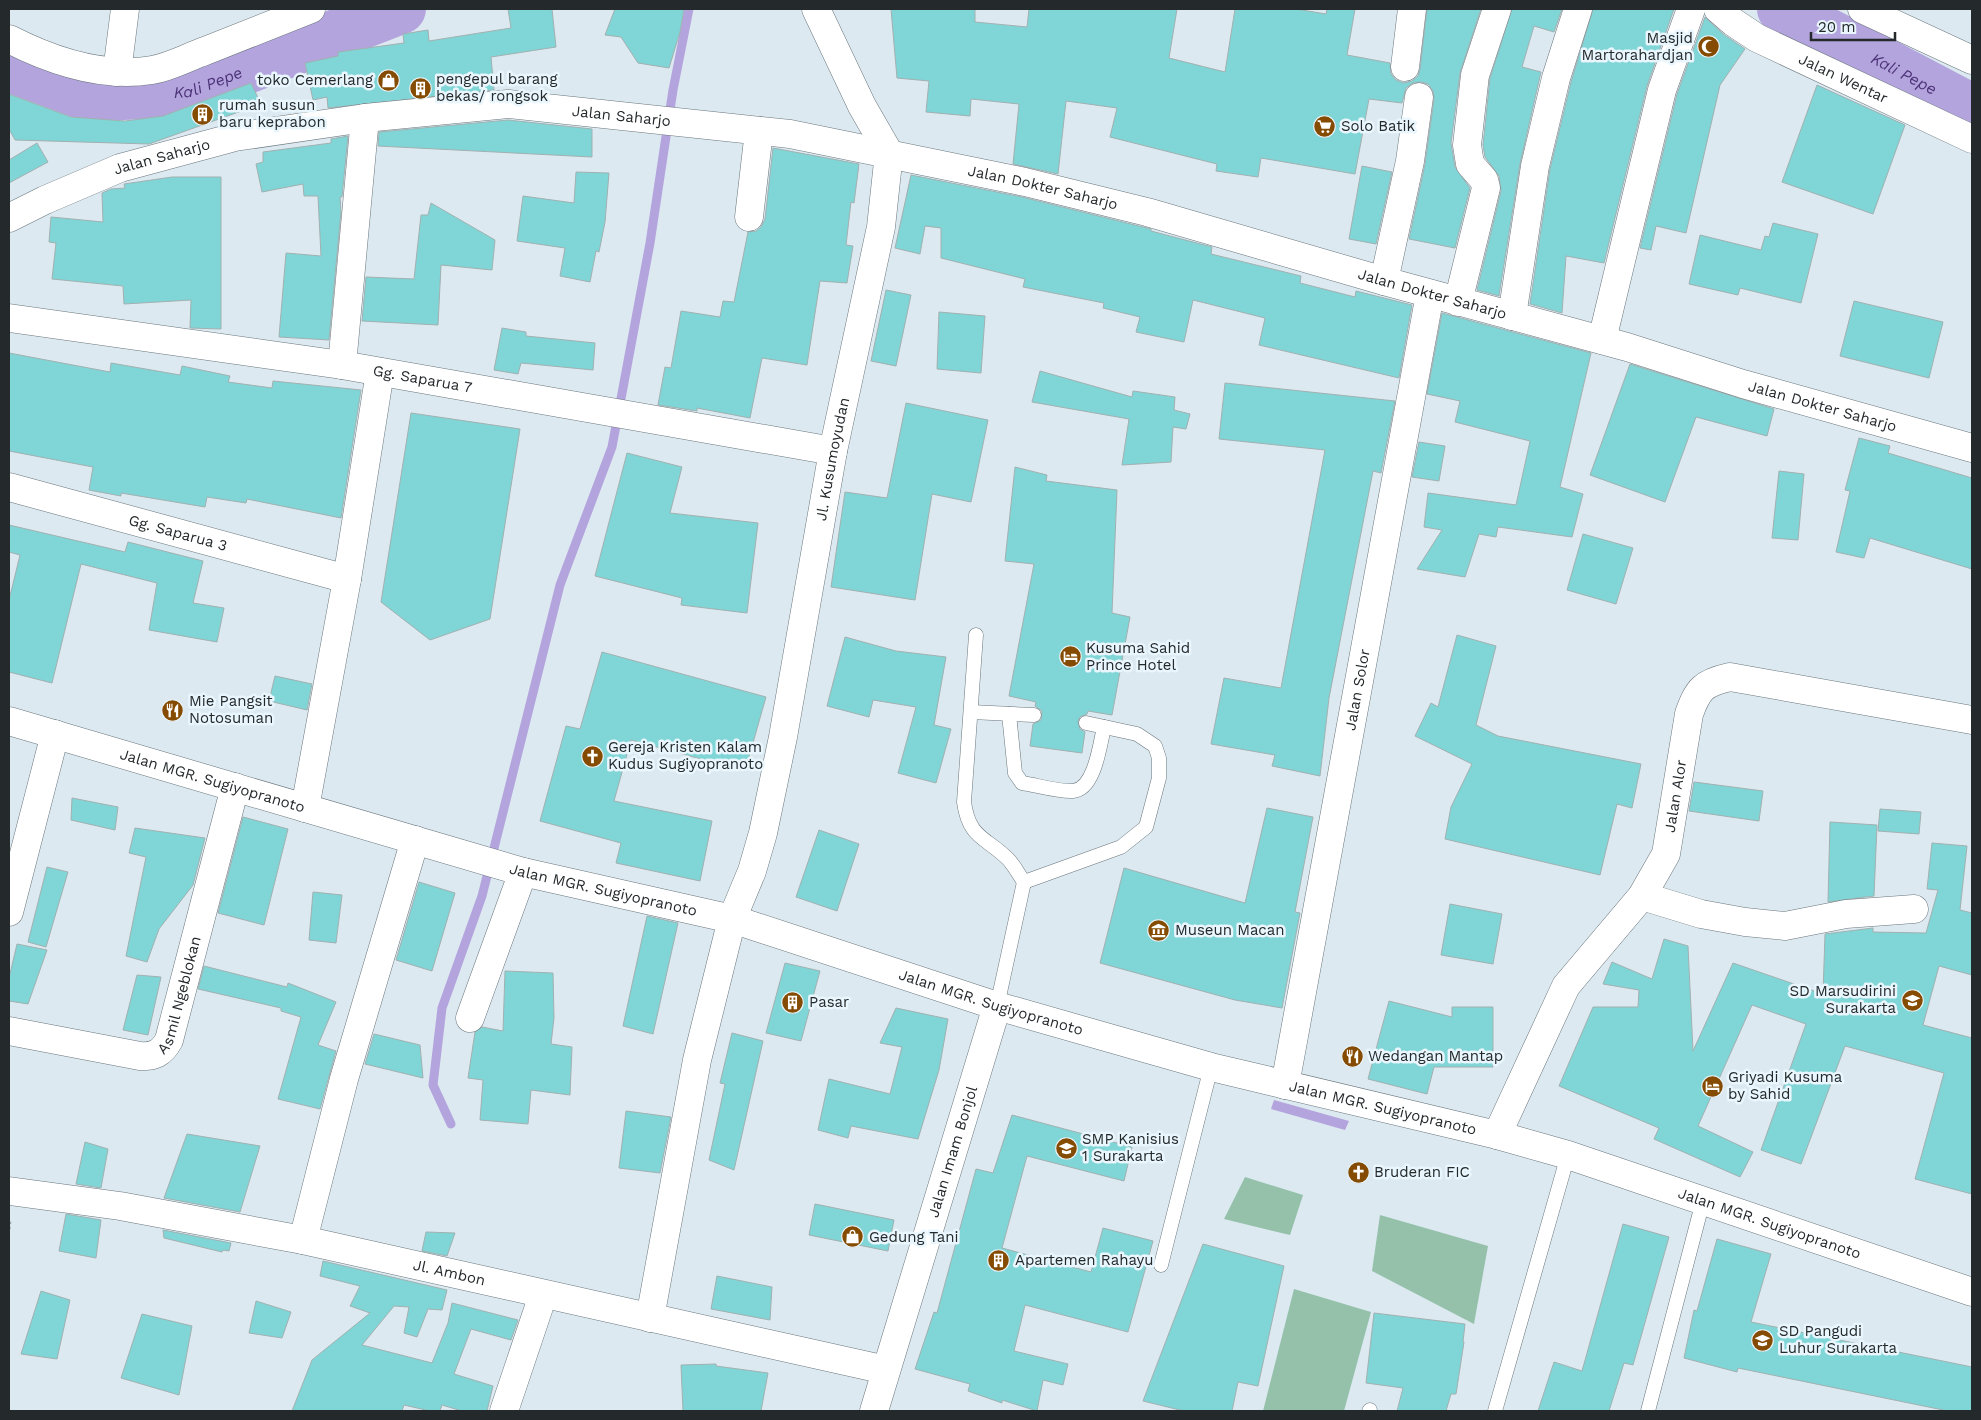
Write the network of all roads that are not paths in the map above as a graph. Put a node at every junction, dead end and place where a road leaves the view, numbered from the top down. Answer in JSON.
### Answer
{"nodes":[{"id":1,"x":125,"y":9,"type":"edge"},
{"id":2,"x":311,"y":9,"type":"edge"},
{"id":3,"x":816,"y":9,"type":"edge"},
{"id":4,"x":1412,"y":9,"type":"edge"},
{"id":5,"x":1497,"y":9,"type":"edge"},
{"id":6,"x":1578,"y":9,"type":"edge"},
{"id":7,"x":1691,"y":9,"type":"edge"},
{"id":8,"x":1718,"y":9,"type":"edge"},
{"id":9,"x":1862,"y":9,"type":"edge"},
{"id":10,"x":9,"y":39,"type":"edge"},
{"id":11,"x":1972,"y":60,"type":"edge"},
{"id":12,"x":1405,"y":67,"type":"dead end"},
{"id":13,"x":117,"y":72,"type":"junction"},
{"id":14,"x":1419,"y":97,"type":"dead end"},
{"id":15,"x":365,"y":118,"type":"junction"},
{"id":16,"x":759,"y":131,"type":"junction"},
{"id":17,"x":1972,"y":138,"type":"edge"},
{"id":18,"x":889,"y":154,"type":"junction"},
{"id":19,"x":749,"y":217,"type":"dead end"},
{"id":20,"x":9,"y":218,"type":"edge"},
{"id":21,"x":1384,"y":281,"type":"junction"},
{"id":22,"x":1430,"y":294,"type":"junction"},
{"id":23,"x":1458,"y":302,"type":"junction"},
{"id":24,"x":1512,"y":316,"type":"junction"},
{"id":25,"x":9,"y":318,"type":"edge"},
{"id":26,"x":1602,"y":340,"type":"junction"},
{"id":27,"x":342,"y":365,"type":"junction"},
{"id":28,"x":380,"y":372,"type":"junction"},
{"id":29,"x":1972,"y":448,"type":"edge"},
{"id":30,"x":834,"y":451,"type":"junction"},
{"id":31,"x":9,"y":487,"type":"edge"},
{"id":32,"x":347,"y":579,"type":"junction"},
{"id":33,"x":976,"y":635,"type":"dead end"},
{"id":34,"x":971,"y":712,"type":"junction"},
{"id":35,"x":1008,"y":714,"type":"junction"},
{"id":36,"x":1034,"y":715,"type":"dead end"},
{"id":37,"x":9,"y":720,"type":"edge"},
{"id":38,"x":1972,"y":720,"type":"edge"},
{"id":39,"x":1086,"y":723,"type":"dead end"},
{"id":40,"x":1104,"y":727,"type":"junction"},
{"id":41,"x":55,"y":734,"type":"junction"},
{"id":42,"x":235,"y":787,"type":"junction"},
{"id":43,"x":305,"y":808,"type":"junction"},
{"id":44,"x":415,"y":840,"type":"junction"},
{"id":45,"x":523,"y":872,"type":"junction"},
{"id":46,"x":1024,"y":882,"type":"junction"},
{"id":47,"x":1642,"y":896,"type":"junction"},
{"id":48,"x":1914,"y":909,"type":"dead end"},
{"id":49,"x":9,"y":912,"type":"edge"},
{"id":50,"x":732,"y":919,"type":"junction"},
{"id":51,"x":996,"y":1006,"type":"junction"},
{"id":52,"x":470,"y":1018,"type":"dead end"},
{"id":53,"x":9,"y":1031,"type":"edge"},
{"id":54,"x":1211,"y":1067,"type":"junction"},
{"id":55,"x":1285,"y":1085,"type":"junction"},
{"id":56,"x":1497,"y":1135,"type":"junction"},
{"id":57,"x":1568,"y":1155,"type":"junction"},
{"id":58,"x":9,"y":1191,"type":"edge"},
{"id":59,"x":1703,"y":1201,"type":"junction"},
{"id":60,"x":303,"y":1240,"type":"junction"},
{"id":61,"x":1161,"y":1265,"type":"dead end"},
{"id":62,"x":1972,"y":1292,"type":"edge"},
{"id":63,"x":563,"y":1299,"type":"junction"},
{"id":64,"x":650,"y":1318,"type":"junction"},
{"id":65,"x":886,"y":1370,"type":"junction"},
{"id":66,"x":504,"y":1411,"type":"edge"},
{"id":67,"x":874,"y":1411,"type":"edge"},
{"id":68,"x":1495,"y":1411,"type":"edge"},
{"id":69,"x":1648,"y":1411,"type":"edge"}],
"edges":[{"from":1,"to":13,"type":"street"},
{"from":2,"to":13,"type":"street"},
{"from":3,"to":18,"type":"street"},
{"from":4,"to":12,"type":"street"},
{"from":5,"to":23,"type":"street"},
{"from":6,"to":24,"type":"street"},
{"from":7,"to":26,"type":"street"},
{"from":8,"to":17,"type":"street","name":"Jalan Wentar"},
{"from":9,"to":11,"type":"street"},
{"from":10,"to":13,"type":"street"},
{"from":14,"to":21,"type":"street"},
{"from":15,"to":16,"type":"street","name":"Jalan Saharjo"},
{"from":15,"to":20,"type":"street","name":"Jalan Saharjo"},
{"from":15,"to":27,"type":"street"},
{"from":16,"to":18,"type":"street","name":"Jalan Saharjo"},
{"from":16,"to":19,"type":"street"},
{"from":18,"to":21,"type":"street","name":"Jalan Dokter Saharjo"},
{"from":18,"to":30,"type":"street","name":"Jl. Kusumoyudan"},
{"from":21,"to":22,"type":"street","name":"Jalan Dokter Saharjo"},
{"from":22,"to":23,"type":"street","name":"Jalan Dokter Saharjo"},
{"from":22,"to":55,"type":"street","name":"Jalan Solor"},
{"from":23,"to":24,"type":"street","name":"Jalan Dokter Saharjo"},
{"from":24,"to":26,"type":"street","name":"Jalan Dokter Saharjo"},
{"from":25,"to":27,"type":"street","name":"Gg. Saparua 7"},
{"from":26,"to":29,"type":"street","name":"Jalan Dokter Saharjo"},
{"from":27,"to":28,"type":"street","name":"Gg. Saparua 7"},
{"from":28,"to":30,"type":"street","name":"Gg. Saparua 7"},
{"from":28,"to":32,"type":"street"},
{"from":30,"to":50,"type":"street","name":"Jl. Kusumoyudan"},
{"from":31,"to":32,"type":"street","name":"Gg. Saparua 3"},
{"from":32,"to":43,"type":"street"},
{"from":33,"to":34,"type":"lane"},
{"from":34,"to":35,"type":"lane"},
{"from":34,"to":46,"type":"lane"},
{"from":35,"to":36,"type":"lane"},
{"from":35,"to":40,"type":"lane"},
{"from":37,"to":41,"type":"street","name":"Jalan MGR. Sugiyopranoto"},
{"from":38,"to":47,"type":"street","name":"Jalan Alor"},
{"from":39,"to":40,"type":"lane"},
{"from":40,"to":46,"type":"lane"},
{"from":41,"to":42,"type":"street","name":"Jalan MGR. Sugiyopranoto"},
{"from":41,"to":49,"type":"street"},
{"from":42,"to":43,"type":"street","name":"Jalan MGR. Sugiyopranoto"},
{"from":42,"to":53,"type":"street","name":"Asmil Ngeblokan"},
{"from":43,"to":44,"type":"street","name":"Jalan MGR. Sugiyopranoto"},
{"from":44,"to":45,"type":"street","name":"Jalan MGR. Sugiyopranoto"},
{"from":44,"to":60,"type":"street"},
{"from":45,"to":50,"type":"street","name":"Jalan MGR. Sugiyopranoto"},
{"from":45,"to":52,"type":"street"},
{"from":46,"to":51,"type":"lane"},
{"from":47,"to":48,"type":"street"},
{"from":47,"to":56,"type":"street","name":"Jalan Alor"},
{"from":50,"to":51,"type":"street","name":"Jalan MGR. Sugiyopranoto"},
{"from":50,"to":64,"type":"street","name":"Jl. Kusumoyudan"},
{"from":51,"to":54,"type":"street","name":"Jalan MGR. Sugiyopranoto"},
{"from":51,"to":65,"type":"street","name":"Jalan Imam Bonjol"},
{"from":54,"to":55,"type":"street","name":"Jalan MGR. Sugiyopranoto"},
{"from":54,"to":61,"type":"lane"},
{"from":55,"to":56,"type":"street","name":"Jalan MGR. Sugiyopranoto"},
{"from":56,"to":57,"type":"street","name":"Jalan MGR. Sugiyopranoto"},
{"from":57,"to":59,"type":"street","name":"Jalan MGR. Sugiyopranoto"},
{"from":57,"to":68,"type":"lane"},
{"from":58,"to":60,"type":"street","name":"Jl. Ambon"},
{"from":59,"to":62,"type":"street","name":"Jalan MGR. Sugiyopranoto"},
{"from":59,"to":69,"type":"lane"},
{"from":60,"to":63,"type":"street","name":"Jl. Ambon"},
{"from":63,"to":64,"type":"street","name":"Jl. Ambon"},
{"from":63,"to":66,"type":"street"},
{"from":64,"to":65,"type":"street","name":"Jl. Ambon"},
{"from":65,"to":67,"type":"street","name":"Jalan Imam Bonjol"}]}
